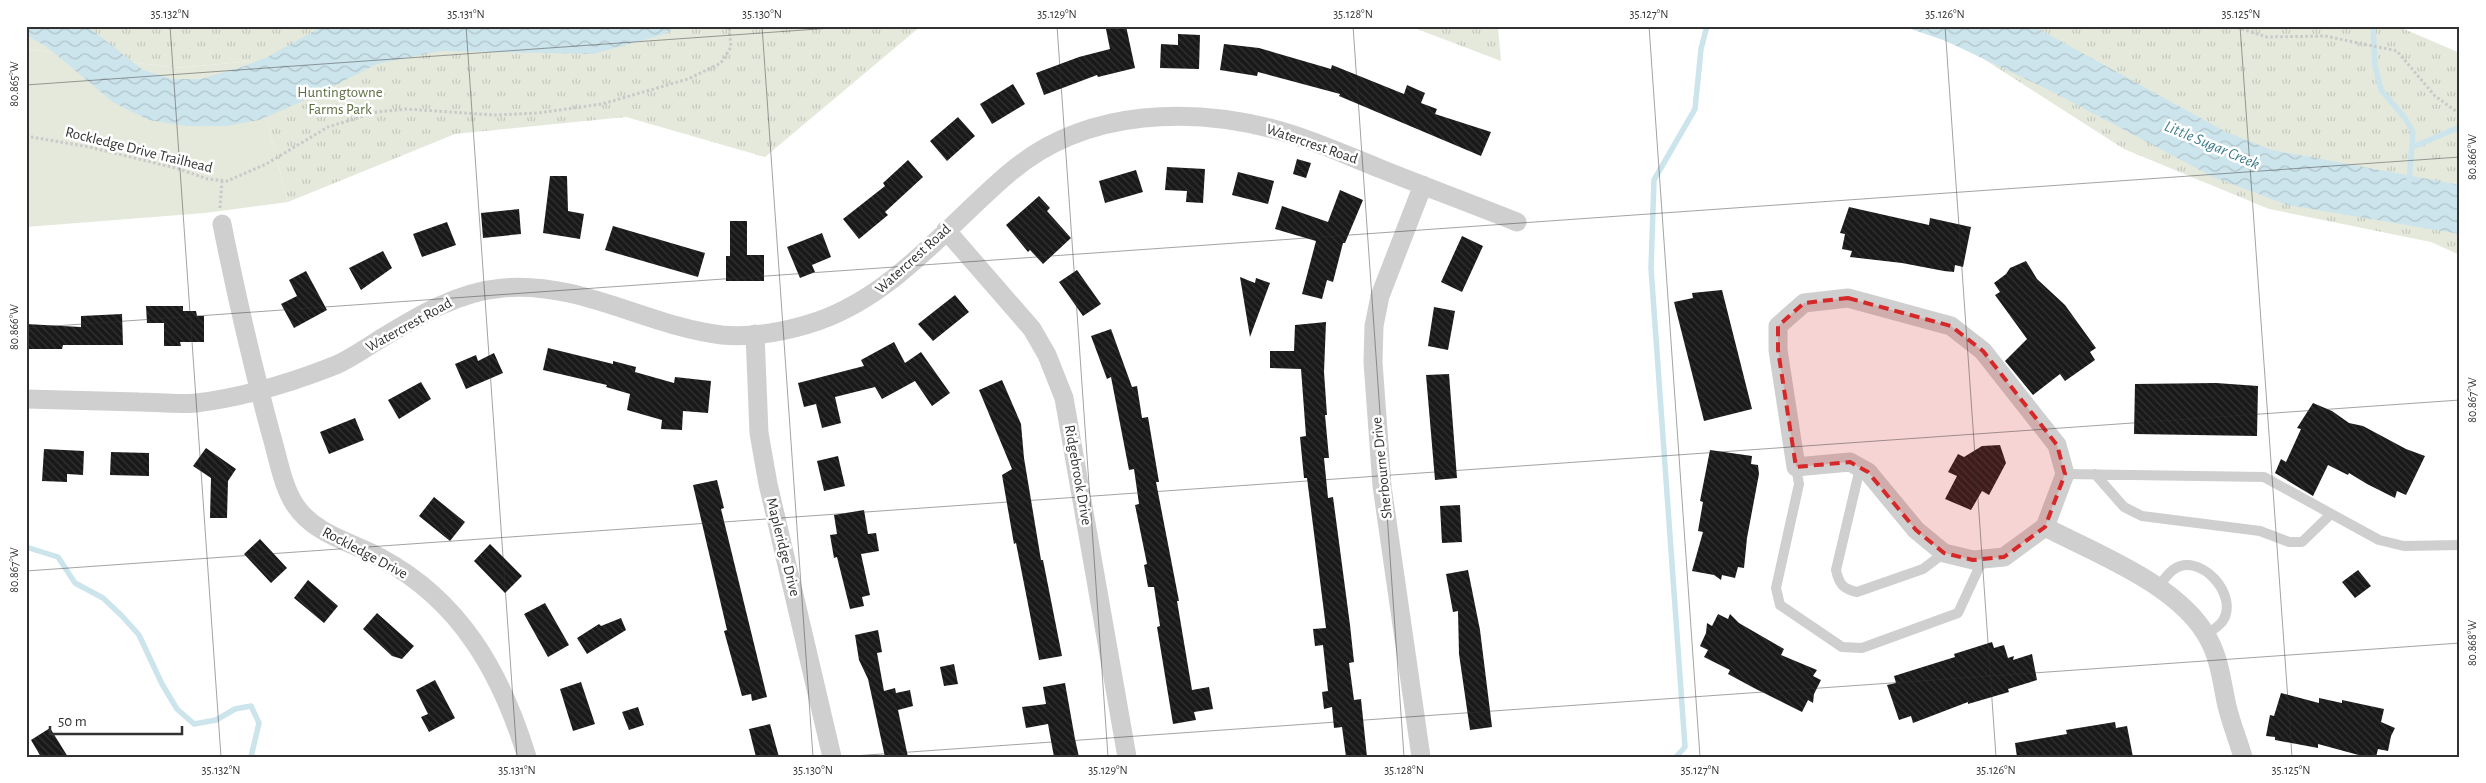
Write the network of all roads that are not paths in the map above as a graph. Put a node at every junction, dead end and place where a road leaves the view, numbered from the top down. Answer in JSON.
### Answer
{"nodes":[{"id":1,"x":1423,"y":185,"type":"junction"},
{"id":2,"x":1517,"y":222,"type":"dead end"},
{"id":3,"x":222,"y":224,"type":"road end"},
{"id":4,"x":946,"y":230,"type":"junction"},
{"id":5,"x":755,"y":334,"type":"junction"},
{"id":6,"x":259,"y":391,"type":"junction"},
{"id":7,"x":26,"y":399,"type":"edge"},
{"id":8,"x":1796,"y":467,"type":"junction"},
{"id":9,"x":1860,"y":468,"type":"junction"},
{"id":10,"x":2065,"y":474,"type":"junction"},
{"id":11,"x":2095,"y":474,"type":"junction"},
{"id":12,"x":2331,"y":514,"type":"junction"},
{"id":13,"x":2045,"y":527,"type":"junction"},
{"id":14,"x":2460,"y":546,"type":"edge"},
{"id":15,"x":1944,"y":553,"type":"junction"},
{"id":16,"x":1983,"y":559,"type":"junction"},
{"id":17,"x":2158,"y":588,"type":"junction"},
{"id":18,"x":2206,"y":635,"type":"junction"},
{"id":19,"x":527,"y":757,"type":"edge"},
{"id":20,"x":832,"y":757,"type":"edge"},
{"id":21,"x":1127,"y":757,"type":"edge"},
{"id":22,"x":1421,"y":757,"type":"edge"},
{"id":23,"x":2243,"y":757,"type":"edge"}],
"edges":[{"from":1,"to":2,"type":"street","name":"Watercrest Road"},
{"from":1,"to":4,"type":"street","name":"Watercrest Road"},
{"from":1,"to":22,"type":"street","name":"Sherbourne Drive"},
{"from":3,"to":6,"type":"street","name":"Rockledge Drive"},
{"from":4,"to":5,"type":"street","name":"Watercrest Road"},
{"from":4,"to":21,"type":"street","name":"Ridgebrook Drive"},
{"from":5,"to":6,"type":"street","name":"Watercrest Road"},
{"from":5,"to":20,"type":"street","name":"Mapleridge Drive"},
{"from":6,"to":7,"type":"street","name":"Watercrest Road"},
{"from":6,"to":19,"type":"street","name":"Rockledge Drive"},
{"from":8,"to":9,"type":"street"},
{"from":8,"to":10,"type":"street"},
{"from":8,"to":16,"type":"lane"},
{"from":9,"to":15,"type":"street"},
{"from":9,"to":15,"type":"lane"},
{"from":10,"to":11,"type":"lane"},
{"from":10,"to":13,"type":"street"},
{"from":11,"to":12,"type":"lane"},
{"from":11,"to":12,"type":"lane"},
{"from":12,"to":14,"type":"lane"},
{"from":13,"to":16,"type":"street"},
{"from":13,"to":17,"type":"street"},
{"from":15,"to":16,"type":"street"},
{"from":17,"to":18,"type":"street"},
{"from":17,"to":18,"type":"lane"},
{"from":18,"to":23,"type":"street"}]}
